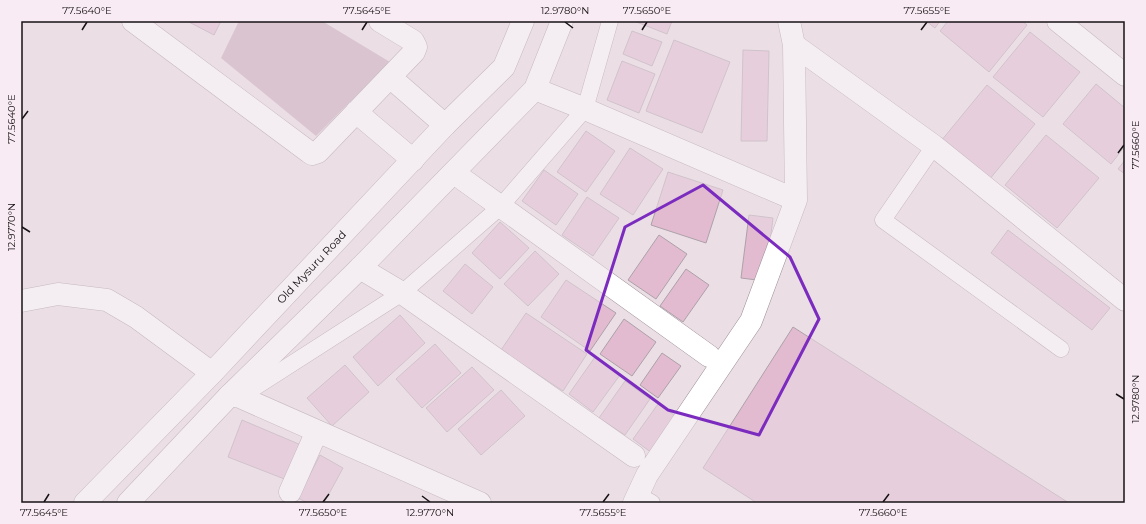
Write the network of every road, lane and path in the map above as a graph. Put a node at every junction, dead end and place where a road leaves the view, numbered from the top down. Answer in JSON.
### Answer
{"nodes":[{"id":1,"x":133,"y":21,"type":"edge"},
{"id":2,"x":380,"y":21,"type":"edge"},
{"id":3,"x":523,"y":21,"type":"edge"},
{"id":4,"x":562,"y":21,"type":"edge"},
{"id":5,"x":610,"y":21,"type":"edge"},
{"id":6,"x":789,"y":21,"type":"edge"},
{"id":7,"x":1058,"y":21,"type":"edge"},
{"id":8,"x":794,"y":45,"type":"junction"},
{"id":9,"x":1125,"y":75,"type":"edge"},
{"id":10,"x":390,"y":77,"type":"junction"},
{"id":11,"x":535,"y":89,"type":"junction"},
{"id":12,"x":585,"y":109,"type":"junction"},
{"id":13,"x":356,"y":112,"type":"junction"},
{"id":14,"x":446,"y":125,"type":"junction"},
{"id":15,"x":934,"y":146,"type":"junction"},
{"id":16,"x":413,"y":160,"type":"junction"},
{"id":17,"x":454,"y":173,"type":"junction"},
{"id":18,"x":796,"y":200,"type":"junction"},
{"id":19,"x":500,"y":207,"type":"junction"},
{"id":20,"x":360,"y":268,"type":"junction"},
{"id":21,"x":402,"y":293,"type":"junction"},
{"id":22,"x":1125,"y":300,"type":"edge"},
{"id":23,"x":21,"y":301,"type":"edge"},
{"id":24,"x":1061,"y":349,"type":"dead end"},
{"id":25,"x":709,"y":356,"type":"dead end"},
{"id":26,"x":212,"y":373,"type":"junction"},
{"id":27,"x":235,"y":396,"type":"junction"},
{"id":28,"x":317,"y":431,"type":"junction"},
{"id":29,"x":634,"y":456,"type":"dead end"},
{"id":30,"x":290,"y":492,"type":"dead end"},
{"id":31,"x":641,"y":500,"type":"edge"},
{"id":32,"x":85,"y":503,"type":"edge"},
{"id":33,"x":128,"y":503,"type":"edge"},
{"id":34,"x":480,"y":503,"type":"edge"}],
"edges":[{"from":1,"to":13,"type":"street"},
{"from":2,"to":10,"type":"street"},
{"from":3,"to":14,"type":"street","name":"Old Mysuru Road"},
{"from":4,"to":11,"type":"street"},
{"from":5,"to":12,"type":"lane"},
{"from":6,"to":8,"type":"street"},
{"from":7,"to":9,"type":"street"},
{"from":8,"to":15,"type":"street"},
{"from":8,"to":18,"type":"street"},
{"from":10,"to":13,"type":"street"},
{"from":10,"to":14,"type":"street"},
{"from":11,"to":12,"type":"street"},
{"from":11,"to":17,"type":"street"},
{"from":12,"to":18,"type":"street"},
{"from":12,"to":19,"type":"lane"},
{"from":13,"to":16,"type":"street"},
{"from":14,"to":16,"type":"street","name":"Old Mysuru Road"},
{"from":15,"to":22,"type":"street"},
{"from":15,"to":24,"type":"lane"},
{"from":16,"to":26,"type":"street","name":"Old Mysuru Road"},
{"from":17,"to":19,"type":"street"},
{"from":17,"to":20,"type":"street"},
{"from":18,"to":31,"type":"street"},
{"from":19,"to":21,"type":"lane"},
{"from":19,"to":25,"type":"street"},
{"from":20,"to":21,"type":"street"},
{"from":20,"to":27,"type":"street"},
{"from":21,"to":27,"type":"lane"},
{"from":21,"to":29,"type":"street"},
{"from":23,"to":26,"type":"street"},
{"from":26,"to":32,"type":"street","name":"Old Mysuru Road"},
{"from":27,"to":28,"type":"street"},
{"from":27,"to":33,"type":"street"},
{"from":28,"to":30,"type":"street"},
{"from":28,"to":34,"type":"street"}]}
